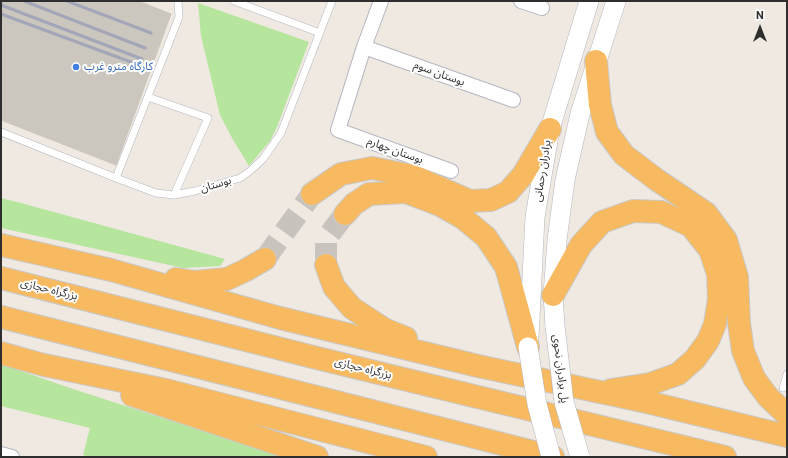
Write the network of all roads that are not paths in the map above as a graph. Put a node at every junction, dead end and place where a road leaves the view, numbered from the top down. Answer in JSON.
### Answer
{"nodes":[{"id":1,"x":178,"y":1,"type":"edge"},
{"id":2,"x":234,"y":1,"type":"edge"},
{"id":3,"x":332,"y":1,"type":"edge"},
{"id":4,"x":381,"y":1,"type":"edge"},
{"id":5,"x":521,"y":1,"type":"edge"},
{"id":6,"x":589,"y":1,"type":"edge"},
{"id":7,"x":616,"y":1,"type":"edge"},
{"id":8,"x":542,"y":8,"type":"dead end"},
{"id":9,"x":320,"y":33,"type":"junction"},
{"id":10,"x":364,"y":47,"type":"junction"},
{"id":11,"x":596,"y":61,"type":"junction"},
{"id":12,"x":148,"y":97,"type":"junction"},
{"id":13,"x":513,"y":100,"type":"dead end"},
{"id":14,"x":550,"y":129,"type":"junction"},
{"id":15,"x":1,"y":132,"type":"edge"},
{"id":16,"x":451,"y":171,"type":"dead end"},
{"id":17,"x":116,"y":178,"type":"junction"},
{"id":18,"x":312,"y":194,"type":"tunnel mouth"},
{"id":19,"x":174,"y":195,"type":"junction"},
{"id":20,"x":344,"y":214,"type":"tunnel mouth"},
{"id":21,"x":1,"y":245,"type":"edge"},
{"id":22,"x":265,"y":258,"type":"tunnel mouth"},
{"id":23,"x":326,"y":265,"type":"tunnel mouth"},
{"id":24,"x":111,"y":270,"type":"junction"},
{"id":25,"x":1,"y":278,"type":"edge"},
{"id":26,"x":553,"y":295,"type":"junction"},
{"id":27,"x":1,"y":317,"type":"edge"},
{"id":28,"x":555,"y":326,"type":"joint"},
{"id":29,"x":528,"y":347,"type":"junction"},
{"id":30,"x":1,"y":353,"type":"edge"},
{"id":31,"x":44,"y":365,"type":"junction"},
{"id":32,"x":478,"y":366,"type":"junction"},
{"id":33,"x":787,"y":374,"type":"edge"},
{"id":34,"x":783,"y":388,"type":"dead end"},
{"id":35,"x":600,"y":392,"type":"junction"},
{"id":36,"x":787,"y":415,"type":"edge"},
{"id":37,"x":726,"y":420,"type":"junction"},
{"id":38,"x":787,"y":436,"type":"edge"},
{"id":39,"x":787,"y":448,"type":"edge"},
{"id":40,"x":317,"y":457,"type":"edge"},
{"id":41,"x":426,"y":457,"type":"edge"},
{"id":42,"x":552,"y":457,"type":"edge"},
{"id":43,"x":580,"y":457,"type":"edge"},
{"id":44,"x":725,"y":457,"type":"edge"}],
"edges":[{"from":1,"to":12,"type":"lane"},
{"from":2,"to":9,"type":"lane"},
{"from":3,"to":9,"type":"lane","name":"بوستان"},
{"from":4,"to":10,"type":"street"},
{"from":5,"to":8,"type":"street"},
{"from":6,"to":14,"type":"main road","name":"برادران رحمانی"},
{"from":7,"to":11,"type":"main road","name":"برادران رحمانی"},
{"from":9,"to":19,"type":"lane","name":"بوستان"},
{"from":10,"to":13,"type":"street","name":"بوستان سوم"},
{"from":10,"to":16,"type":"street","name":"بوستان چهارم"},
{"from":11,"to":26,"type":"main road","name":"برادران رحمانی"},
{"from":11,"to":36,"type":"highway"},
{"from":12,"to":17,"type":"lane"},
{"from":12,"to":19,"type":"lane"},
{"from":14,"to":18,"type":"highway"},
{"from":14,"to":29,"type":"main road","name":"برادران رحمانی"},
{"from":15,"to":17,"type":"lane","name":"بوستان"},
{"from":17,"to":19,"type":"lane","name":"بوستان"},
{"from":20,"to":29,"type":"highway"},
{"from":21,"to":24,"type":"highway"},
{"from":22,"to":24,"type":"highway"},
{"from":23,"to":32,"type":"highway"},
{"from":24,"to":32,"type":"highway"},
{"from":25,"to":44,"type":"highway","name":"بزرگراه حجازی"},
{"from":26,"to":28,"type":"main road","name":"برادران رحمانی"},
{"from":26,"to":35,"type":"highway"},
{"from":27,"to":42,"type":"highway"},
{"from":28,"to":43,"type":"main road","name":"پل برادران نحوی","bridge":true},
{"from":29,"to":42,"type":"main road","bridge":true},
{"from":30,"to":31,"type":"highway"},
{"from":31,"to":40,"type":"highway"},
{"from":31,"to":41,"type":"highway"},
{"from":32,"to":35,"type":"highway"},
{"from":33,"to":34,"type":"lane"},
{"from":35,"to":37,"type":"highway"},
{"from":37,"to":38,"type":"highway"},
{"from":37,"to":39,"type":"highway"}]}
